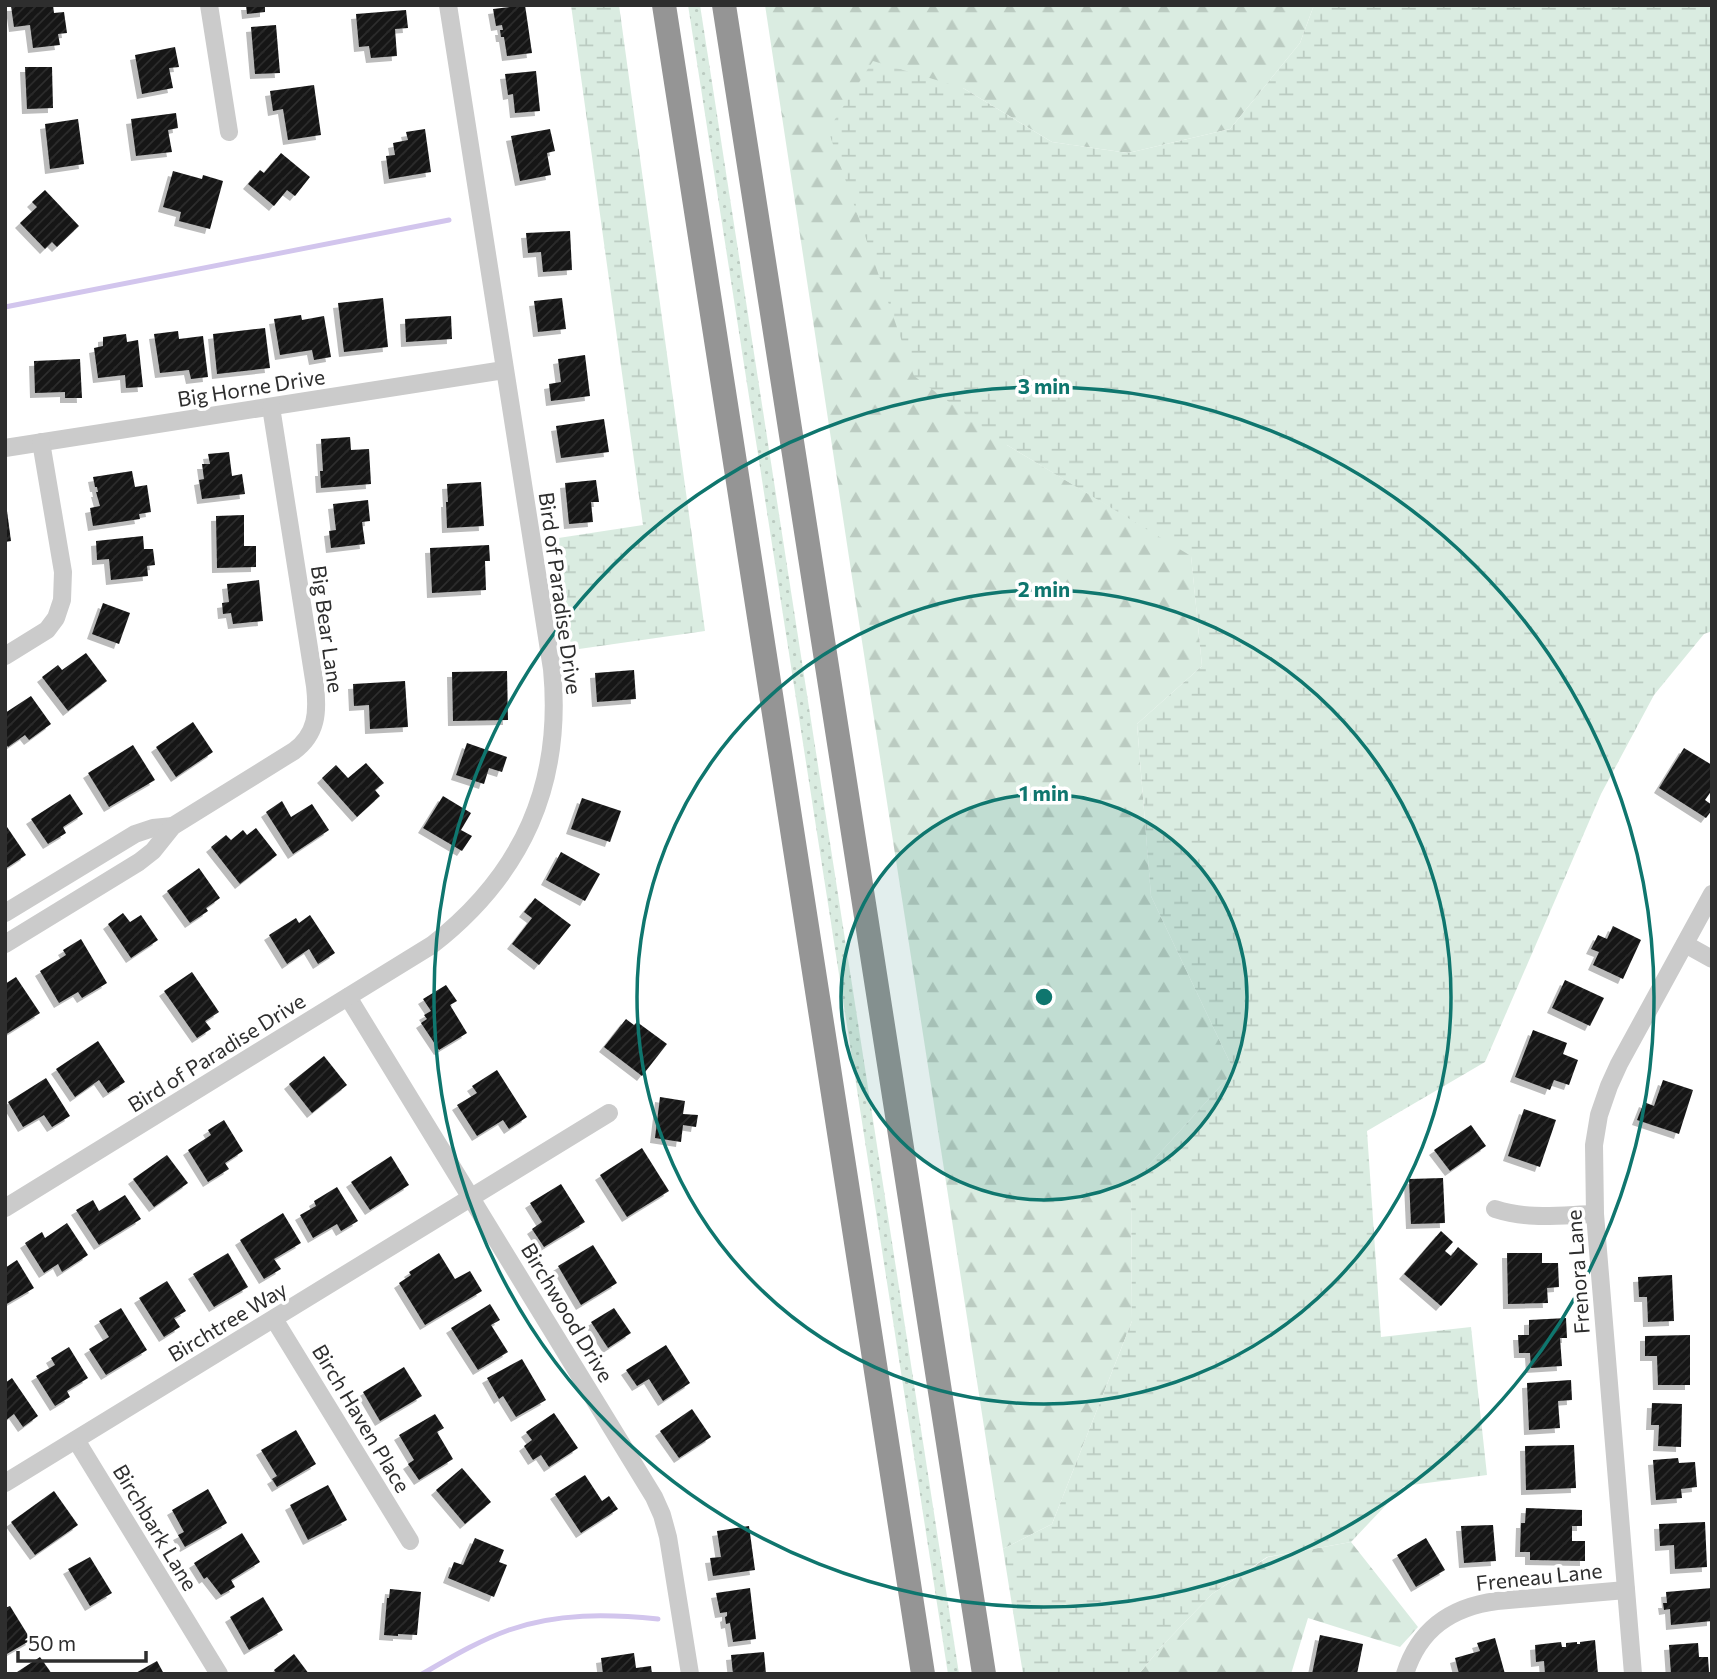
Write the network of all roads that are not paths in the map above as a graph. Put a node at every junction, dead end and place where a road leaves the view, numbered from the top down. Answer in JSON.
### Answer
{"nodes":[{"id":1,"x":209,"y":5,"type":"edge"},
{"id":2,"x":448,"y":5,"type":"edge"},
{"id":3,"x":664,"y":5,"type":"edge"},
{"id":4,"x":724,"y":5,"type":"edge"},
{"id":5,"x":229,"y":132,"type":"dead end"},
{"id":6,"x":505,"y":370,"type":"junction"},
{"id":7,"x":271,"y":407,"type":"junction"},
{"id":8,"x":41,"y":442,"type":"junction"},
{"id":9,"x":5,"y":448,"type":"edge"},
{"id":10,"x":5,"y":656,"type":"edge"},
{"id":11,"x":173,"y":826,"type":"junction"},
{"id":12,"x":1712,"y":894,"type":"edge"},
{"id":13,"x":5,"y":913,"type":"edge"},
{"id":14,"x":5,"y":944,"type":"edge"},
{"id":15,"x":1685,"y":944,"type":"junction"},
{"id":16,"x":1712,"y":958,"type":"edge"},
{"id":17,"x":348,"y":997,"type":"junction"},
{"id":18,"x":609,"y":1113,"type":"dead end"},
{"id":19,"x":472,"y":1197,"type":"junction"},
{"id":20,"x":5,"y":1208,"type":"edge"},
{"id":21,"x":1495,"y":1209,"type":"dead end"},
{"id":22,"x":1595,"y":1213,"type":"junction"},
{"id":23,"x":275,"y":1319,"type":"junction"},
{"id":24,"x":76,"y":1440,"type":"junction"},
{"id":25,"x":5,"y":1483,"type":"edge"},
{"id":26,"x":410,"y":1541,"type":"dead end"},
{"id":27,"x":1626,"y":1590,"type":"junction"},
{"id":28,"x":219,"y":1674,"type":"edge"},
{"id":29,"x":690,"y":1674,"type":"edge"},
{"id":30,"x":923,"y":1674,"type":"edge"},
{"id":31,"x":984,"y":1674,"type":"edge"},
{"id":32,"x":1405,"y":1674,"type":"edge"},
{"id":33,"x":1633,"y":1674,"type":"edge"}],
"edges":[{"from":1,"to":5,"type":"street"},
{"from":2,"to":6,"type":"street","name":"Bird of Paradise Drive"},
{"from":3,"to":30,"type":"highway"},
{"from":4,"to":31,"type":"highway"},
{"from":6,"to":7,"type":"street","name":"Big Horne Drive"},
{"from":6,"to":17,"type":"street","name":"Bird of Paradise Drive"},
{"from":7,"to":8,"type":"street","name":"Big Horne Drive"},
{"from":7,"to":11,"type":"street","name":"Big Bear Lane"},
{"from":8,"to":9,"type":"street","name":"Big Horne Drive"},
{"from":8,"to":10,"type":"street"},
{"from":11,"to":13,"type":"street","name":"Big Bear Lane"},
{"from":11,"to":14,"type":"street","name":"Big Bear Lane"},
{"from":12,"to":15,"type":"street","name":"Frenora Lane"},
{"from":15,"to":16,"type":"street"},
{"from":15,"to":22,"type":"street","name":"Frenora Lane"},
{"from":17,"to":19,"type":"street","name":"Birchwood Drive"},
{"from":17,"to":20,"type":"street","name":"Bird of Paradise Drive"},
{"from":18,"to":19,"type":"street","name":"Birchtree Way"},
{"from":19,"to":23,"type":"street","name":"Birchtree Way"},
{"from":19,"to":29,"type":"street","name":"Birchwood Drive"},
{"from":21,"to":22,"type":"street"},
{"from":22,"to":27,"type":"street","name":"Frenora Lane"},
{"from":23,"to":24,"type":"street","name":"Birchtree Way"},
{"from":23,"to":26,"type":"street","name":"Birch Haven Place"},
{"from":24,"to":25,"type":"street","name":"Birchtree Way"},
{"from":24,"to":28,"type":"street","name":"Birchbark Lane"},
{"from":27,"to":32,"type":"street","name":"Freneau Lane"},
{"from":27,"to":33,"type":"street","name":"Frenora Lane"}]}
